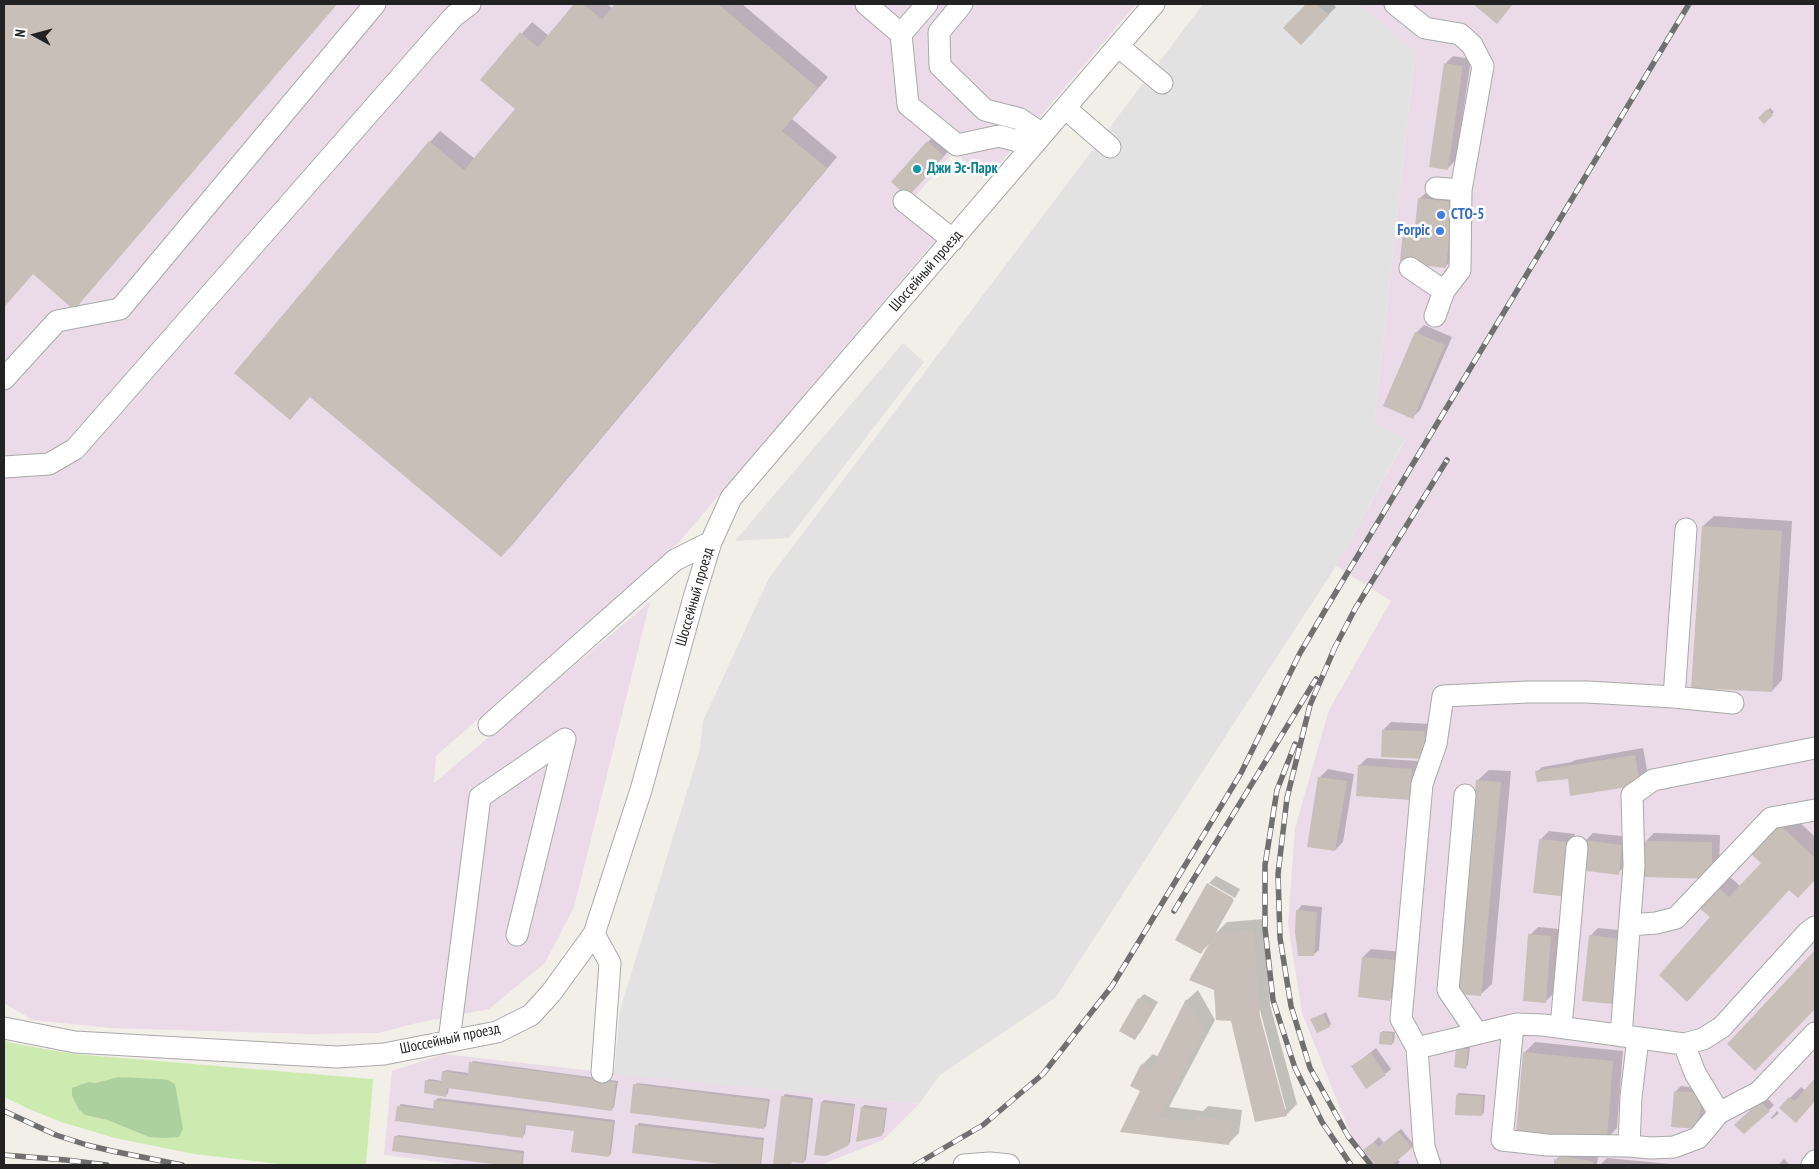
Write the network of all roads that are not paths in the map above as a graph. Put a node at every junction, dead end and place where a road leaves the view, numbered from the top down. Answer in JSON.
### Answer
{"nodes":[{"id":1,"x":375,"y":4,"type":"edge"},
{"id":2,"x":470,"y":4,"type":"edge"},
{"id":3,"x":866,"y":4,"type":"edge"},
{"id":4,"x":927,"y":4,"type":"edge"},
{"id":5,"x":962,"y":4,"type":"edge"},
{"id":6,"x":1154,"y":4,"type":"edge"},
{"id":7,"x":1395,"y":4,"type":"edge"},
{"id":8,"x":901,"y":34,"type":"junction"},
{"id":9,"x":1118,"y":46,"type":"junction"},
{"id":10,"x":1162,"y":83,"type":"dead end"},
{"id":11,"x":1065,"y":108,"type":"junction"},
{"id":12,"x":1036,"y":140,"type":"junction"},
{"id":13,"x":1110,"y":147,"type":"dead end"},
{"id":14,"x":1436,"y":188,"type":"dead end"},
{"id":15,"x":1461,"y":190,"type":"junction"},
{"id":16,"x":904,"y":201,"type":"dead end"},
{"id":17,"x":953,"y":240,"type":"junction"},
{"id":18,"x":1410,"y":268,"type":"dead end"},
{"id":19,"x":1444,"y":291,"type":"junction"},
{"id":20,"x":1435,"y":316,"type":"dead end"},
{"id":21,"x":4,"y":379,"type":"edge"},
{"id":22,"x":4,"y":467,"type":"edge"},
{"id":23,"x":1686,"y":529,"type":"dead end"},
{"id":24,"x":711,"y":542,"type":"junction"},
{"id":25,"x":1674,"y":697,"type":"junction"},
{"id":26,"x":1733,"y":703,"type":"dead end"},
{"id":27,"x":488,"y":725,"type":"dead end"},
{"id":28,"x":1815,"y":748,"type":"edge"},
{"id":29,"x":1465,"y":795,"type":"dead end"},
{"id":30,"x":1815,"y":810,"type":"edge"},
{"id":31,"x":1577,"y":847,"type":"dead end"},
{"id":32,"x":1630,"y":925,"type":"junction"},
{"id":33,"x":1815,"y":927,"type":"edge"},
{"id":34,"x":594,"y":934,"type":"junction"},
{"id":35,"x":517,"y":935,"type":"dead end"},
{"id":36,"x":1513,"y":1025,"type":"junction"},
{"id":37,"x":4,"y":1028,"type":"edge"},
{"id":38,"x":1561,"y":1028,"type":"junction"},
{"id":39,"x":1478,"y":1033,"type":"junction"},
{"id":40,"x":1815,"y":1033,"type":"edge"},
{"id":41,"x":1629,"y":1037,"type":"junction"},
{"id":42,"x":449,"y":1041,"type":"junction"},
{"id":43,"x":1684,"y":1044,"type":"junction"},
{"id":44,"x":1417,"y":1048,"type":"junction"},
{"id":45,"x":602,"y":1072,"type":"dead end"},
{"id":46,"x":1719,"y":1113,"type":"junction"},
{"id":47,"x":1629,"y":1146,"type":"junction"},
{"id":48,"x":1815,"y":1161,"type":"edge"},
{"id":49,"x":964,"y":1165,"type":"edge"},
{"id":50,"x":1008,"y":1165,"type":"edge"},
{"id":51,"x":1430,"y":1165,"type":"edge"},
{"id":52,"x":1812,"y":1165,"type":"edge"}],
"edges":[{"from":1,"to":21,"type":"street"},
{"from":2,"to":22,"type":"street"},
{"from":3,"to":8,"type":"street"},
{"from":4,"to":8,"type":"street"},
{"from":5,"to":12,"type":"street"},
{"from":6,"to":9,"type":"street","name":"Шоссейный проезд"},
{"from":7,"to":15,"type":"street"},
{"from":8,"to":12,"type":"street"},
{"from":9,"to":10,"type":"street"},
{"from":9,"to":11,"type":"street","name":"Шоссейный проезд"},
{"from":11,"to":12,"type":"street","name":"Шоссейный проезд"},
{"from":11,"to":13,"type":"street"},
{"from":12,"to":17,"type":"street","name":"Шоссейный проезд"},
{"from":14,"to":15,"type":"street"},
{"from":15,"to":19,"type":"street"},
{"from":16,"to":17,"type":"street"},
{"from":17,"to":24,"type":"street","name":"Шоссейный проезд"},
{"from":18,"to":19,"type":"street"},
{"from":19,"to":20,"type":"street"},
{"from":23,"to":25,"type":"street"},
{"from":24,"to":27,"type":"street"},
{"from":24,"to":34,"type":"street","name":"Шоссейный проезд"},
{"from":25,"to":26,"type":"street"},
{"from":25,"to":44,"type":"street"},
{"from":28,"to":32,"type":"street"},
{"from":29,"to":39,"type":"street"},
{"from":30,"to":32,"type":"street"},
{"from":31,"to":38,"type":"street"},
{"from":32,"to":41,"type":"street"},
{"from":33,"to":43,"type":"street"},
{"from":34,"to":42,"type":"street","name":"Шоссейный проезд"},
{"from":34,"to":45,"type":"street"},
{"from":35,"to":42,"type":"street"},
{"from":36,"to":38,"type":"street"},
{"from":36,"to":39,"type":"street"},
{"from":36,"to":47,"type":"street"},
{"from":37,"to":42,"type":"street","name":"Шоссейный проезд"},
{"from":38,"to":41,"type":"street"},
{"from":39,"to":44,"type":"street"},
{"from":40,"to":46,"type":"street"},
{"from":41,"to":43,"type":"street"},
{"from":41,"to":47,"type":"street"},
{"from":43,"to":46,"type":"street"},
{"from":44,"to":51,"type":"street"},
{"from":46,"to":47,"type":"street"},
{"from":48,"to":52,"type":"street"},
{"from":49,"to":50,"type":"street"}]}
